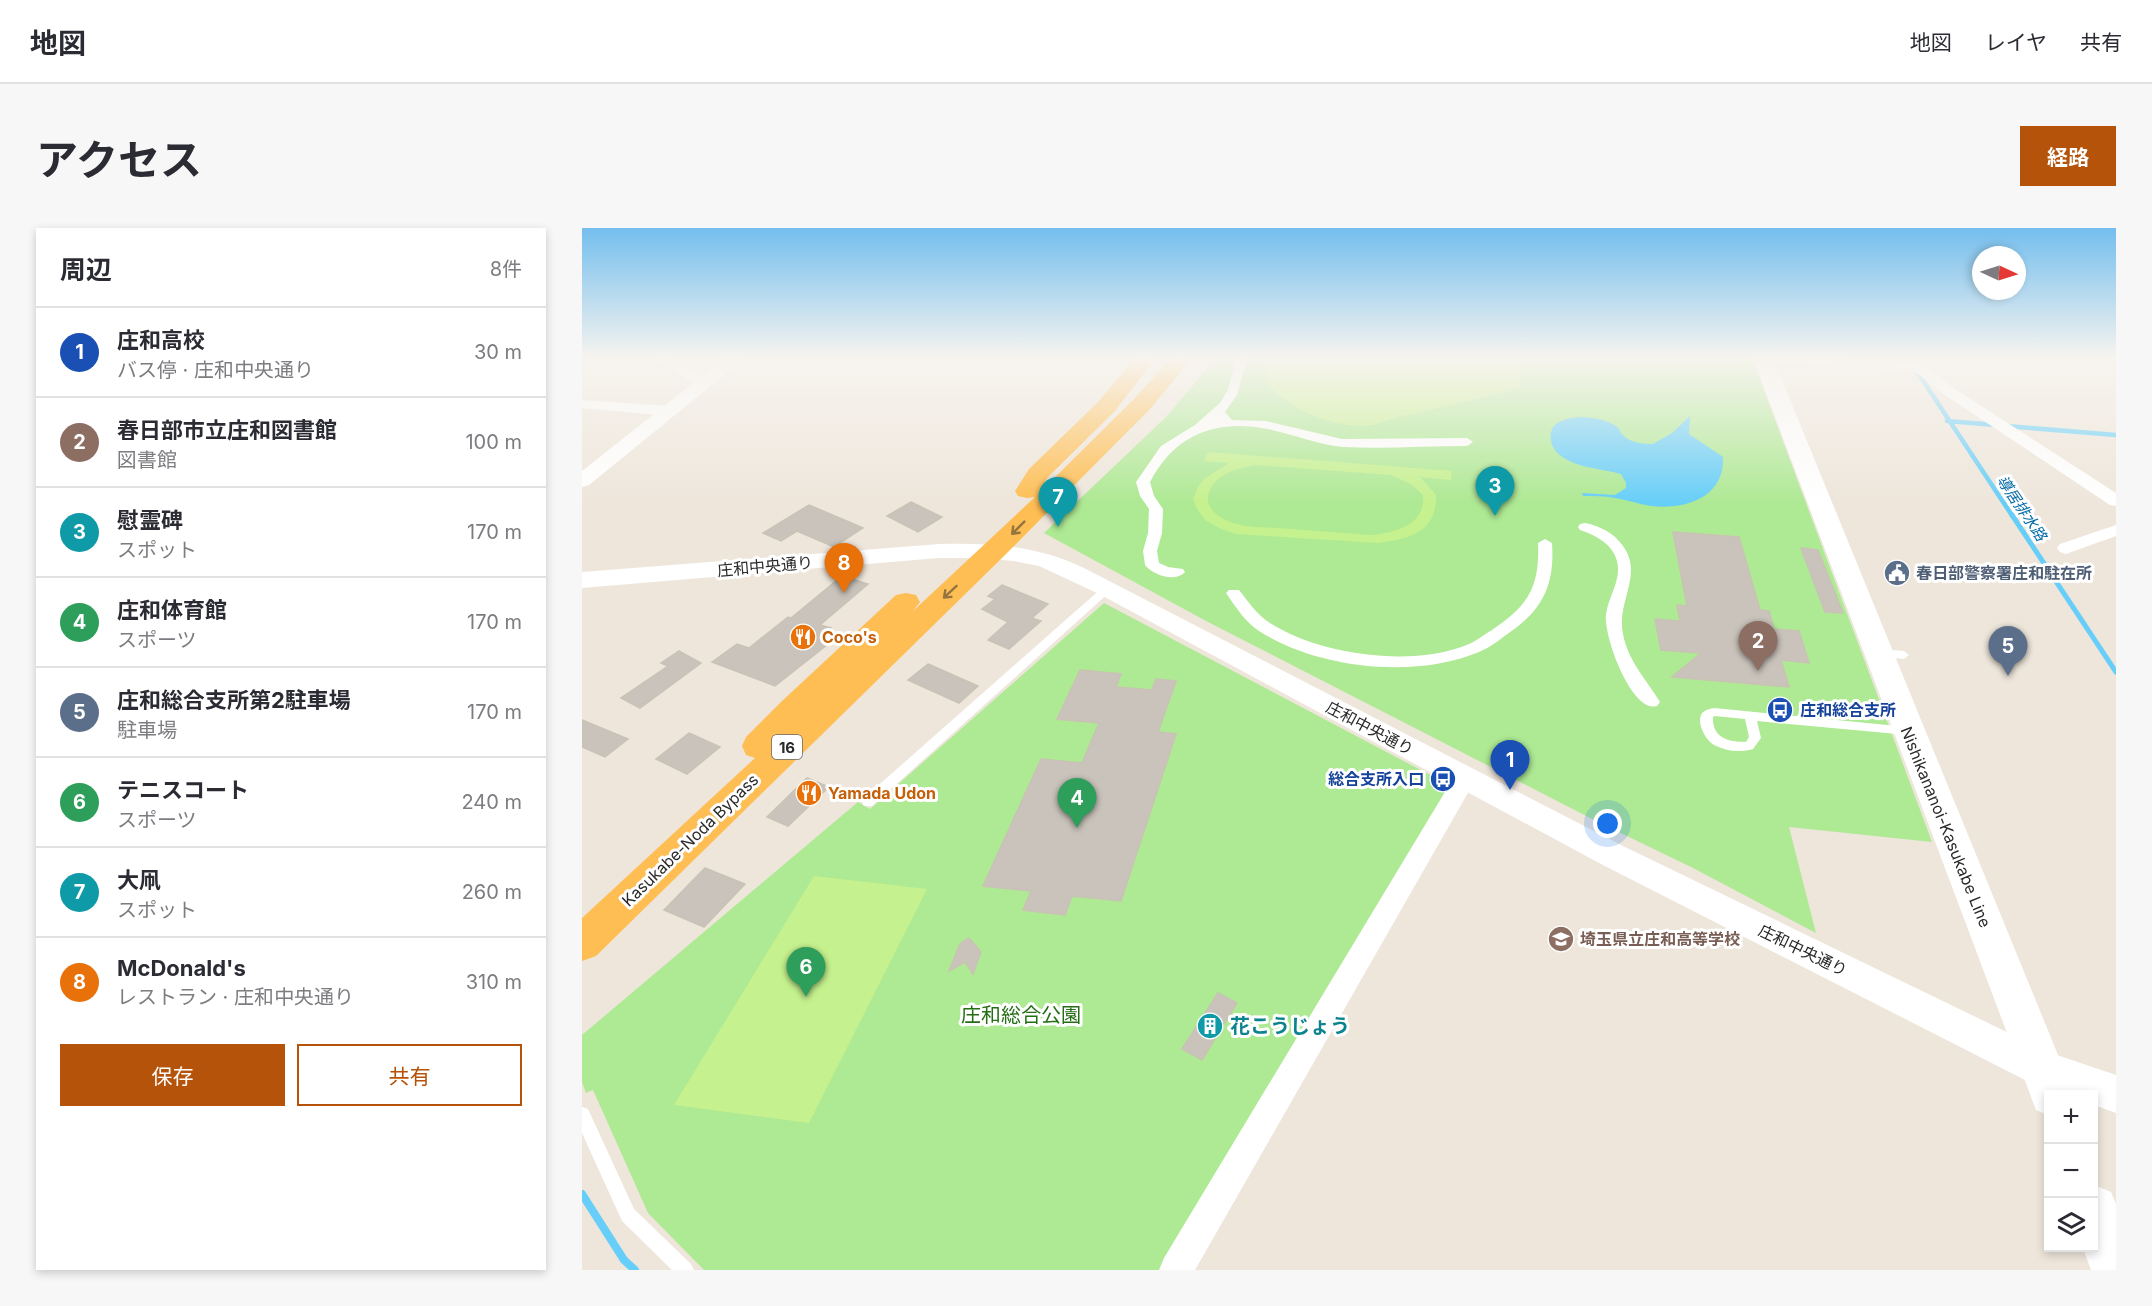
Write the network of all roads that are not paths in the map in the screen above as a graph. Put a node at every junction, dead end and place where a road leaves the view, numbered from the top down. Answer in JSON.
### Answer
{"nodes":[{"id":1,"x":615,"y":407,"type":"edge"},
{"id":2,"x":675,"y":407,"type":"edge"},
{"id":3,"x":1106,"y":407,"type":"edge"},
{"id":4,"x":1118,"y":407,"type":"edge"},
{"id":5,"x":1139,"y":407,"type":"edge"},
{"id":6,"x":1223,"y":407,"type":"edge"},
{"id":7,"x":1783,"y":407,"type":"edge"},
{"id":8,"x":1972,"y":407,"type":"edge"},
{"id":9,"x":670,"y":411,"type":"junction"},
{"id":10,"x":1218,"y":412,"type":"junction"},
{"id":11,"x":1229,"y":423,"type":"junction"},
{"id":12,"x":1199,"y":429,"type":"junction"},
{"id":13,"x":1467,"y":442,"type":"dead end"},
{"id":14,"x":582,"y":482,"type":"edge"},
{"id":15,"x":1027,"y":491,"type":"junction"},
{"id":16,"x":2116,"y":501,"type":"edge"},
{"id":17,"x":1585,"y":527,"type":"dead end"},
{"id":18,"x":2116,"y":530,"type":"edge"},
{"id":19,"x":1545,"y":543,"type":"dead end"},
{"id":20,"x":2066,"y":548,"type":"dead end"},
{"id":21,"x":978,"y":552,"type":"junction"},
{"id":22,"x":1178,"y":572,"type":"dead end"},
{"id":23,"x":582,"y":580,"type":"edge"},
{"id":24,"x":1107,"y":590,"type":"junction"},
{"id":25,"x":1234,"y":593,"type":"dead end"},
{"id":26,"x":1878,"y":653,"type":"junction"},
{"id":27,"x":1904,"y":656,"type":"dead end"},
{"id":28,"x":1651,"y":702,"type":"dead end"},
{"id":29,"x":1750,"y":716,"type":"dead end"},
{"id":30,"x":1908,"y":731,"type":"junction"},
{"id":31,"x":1465,"y":778,"type":"junction"},
{"id":32,"x":868,"y":802,"type":"dead end"},
{"id":33,"x":582,"y":911,"type":"edge"},
{"id":34,"x":582,"y":943,"type":"edge"},
{"id":35,"x":2047,"y":1082,"type":"edge"},
{"id":36,"x":2116,"y":1094,"type":"edge"},
{"id":37,"x":582,"y":1115,"type":"edge"},
{"id":38,"x":2098,"y":1220,"type":"edge"},
{"id":39,"x":686,"y":1270,"type":"edge"},
{"id":40,"x":1176,"y":1270,"type":"edge"},
{"id":41,"x":2116,"y":1270,"type":"edge"}],
"edges":[{"from":1,"to":9,"type":"street"},
{"from":2,"to":9,"type":"street"},
{"from":3,"to":15,"type":"highway","number":"16"},
{"from":4,"to":15,"type":"highway","name":"Kasukabe-Noda Bypass","number":"16"},
{"from":5,"to":21,"type":"highway","name":"Kasukabe-Noda Bypass","number":"16","one_way":true},
{"from":6,"to":10,"type":"street"},
{"from":7,"to":26,"type":"main road","name":"Nishikananoi-Kasukabe Line"},
{"from":8,"to":16,"type":"street"},
{"from":9,"to":14,"type":"street"},
{"from":10,"to":11,"type":"street"},
{"from":10,"to":12,"type":"street"},
{"from":11,"to":12,"type":"street"},
{"from":11,"to":13,"type":"street"},
{"from":12,"to":22,"type":"street"},
{"from":15,"to":21,"type":"highway","name":"Kasukabe-Noda Bypass","number":"16"},
{"from":17,"to":28,"type":"street"},
{"from":18,"to":20,"type":"street"},
{"from":19,"to":25,"type":"street"},
{"from":21,"to":23,"type":"street","name":"庄和中央通り"},
{"from":21,"to":24,"type":"street","name":"庄和中央通り"},
{"from":21,"to":33,"type":"highway","name":"Kasukabe-Noda Bypass","number":"16"},
{"from":21,"to":34,"type":"highway","name":"Kasukabe-Noda Bypass","number":"16","one_way":true},
{"from":24,"to":31,"type":"street","name":"庄和中央通り"},
{"from":24,"to":32,"type":"lane"},
{"from":26,"to":27,"type":"lane"},
{"from":26,"to":30,"type":"main road","name":"Nishikananoi-Kasukabe Line"},
{"from":29,"to":30,"type":"lane"},
{"from":30,"to":35,"type":"main road","name":"Nishikananoi-Kasukabe Line"},
{"from":31,"to":35,"type":"street","name":"庄和中央通り"},
{"from":31,"to":40,"type":"street"},
{"from":35,"to":36,"type":"street","name":"庄和中央通り"},
{"from":37,"to":39,"type":"lane"},
{"from":38,"to":41,"type":"main road"}]}
